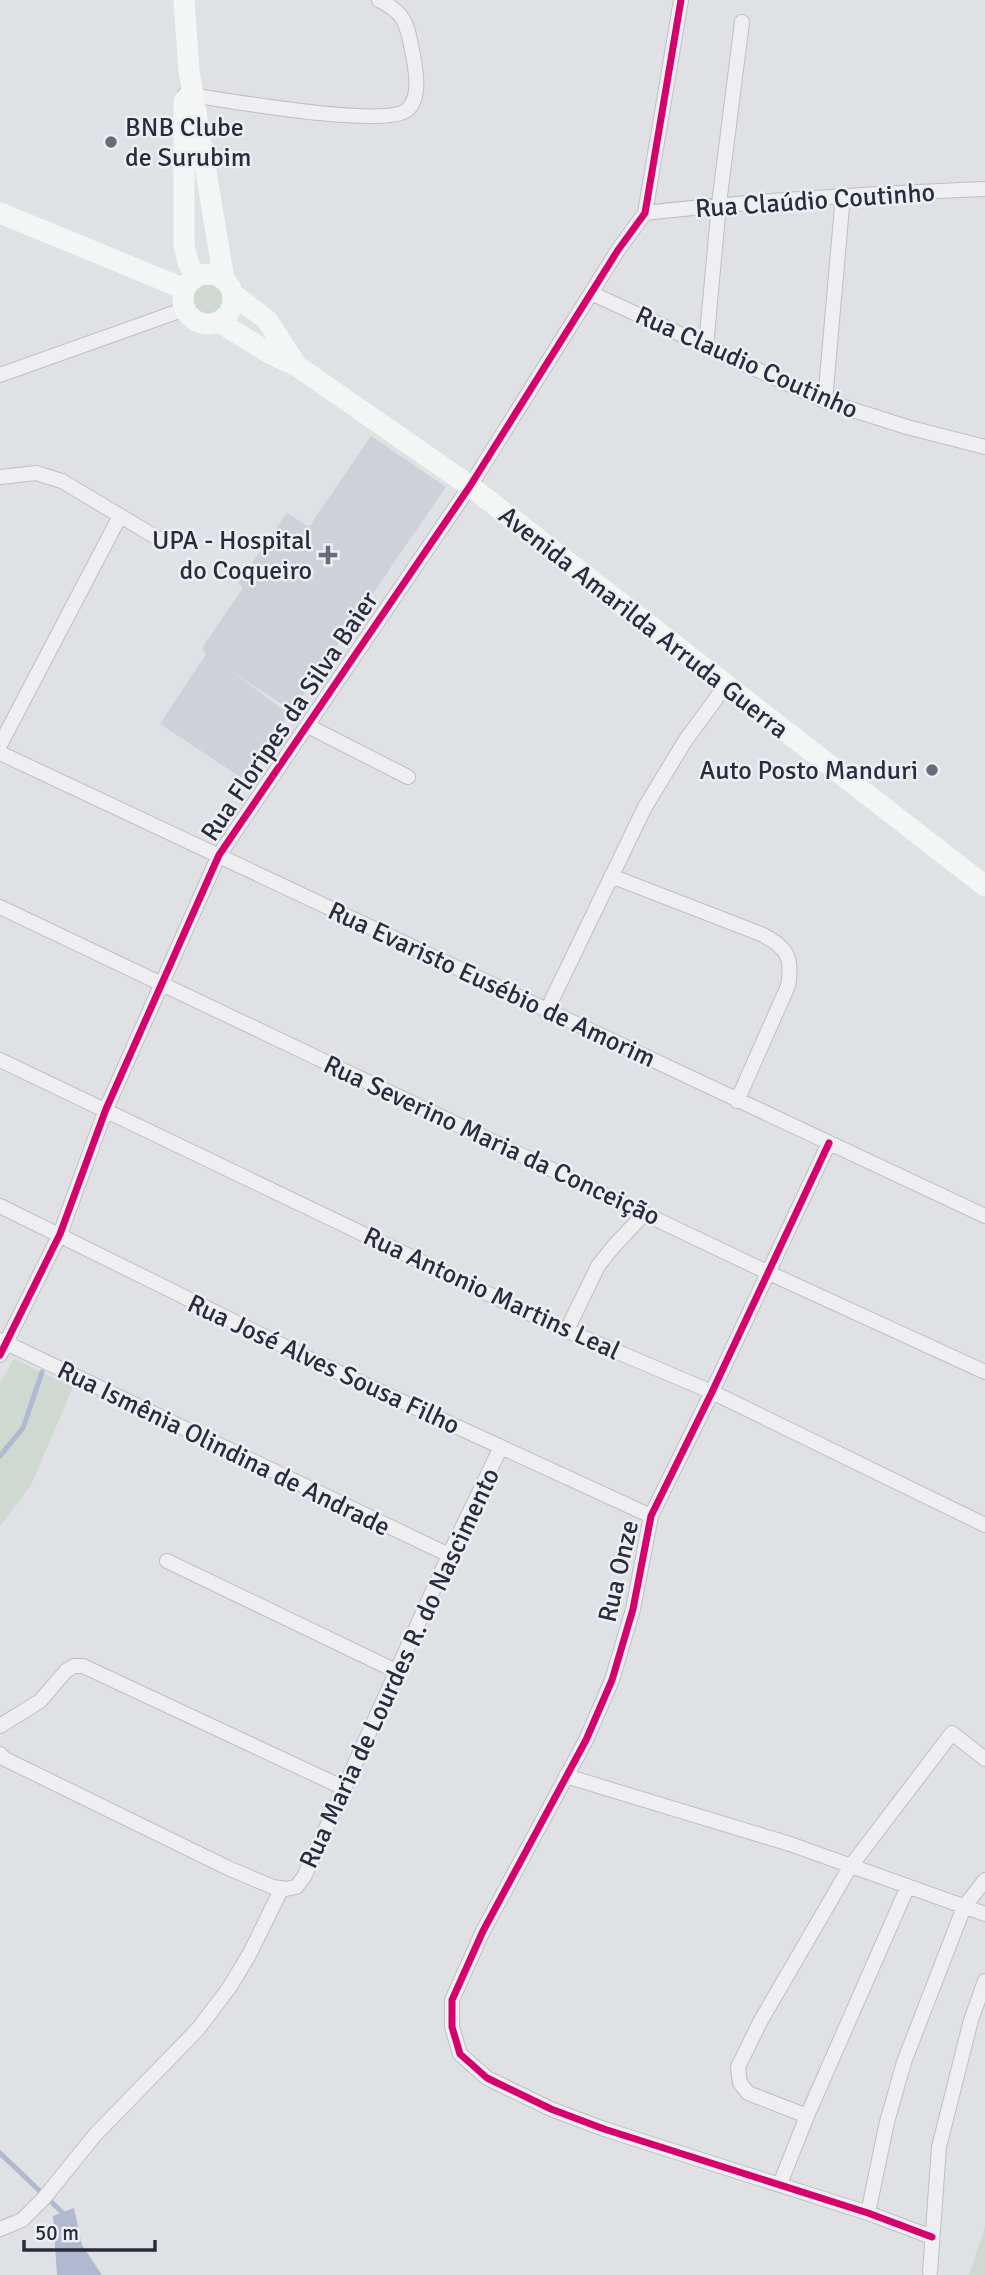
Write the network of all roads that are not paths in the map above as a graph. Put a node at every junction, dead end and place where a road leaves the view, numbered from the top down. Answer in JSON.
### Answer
{"nodes":[{"id":1,"x":184,"y":0,"type":"edge"},
{"id":2,"x":379,"y":0,"type":"edge"},
{"id":3,"x":681,"y":0,"type":"edge"},
{"id":4,"x":742,"y":22,"type":"dead end"},
{"id":5,"x":189,"y":94,"type":"junction"},
{"id":6,"x":985,"y":189,"type":"edge"},
{"id":7,"x":843,"y":195,"type":"junction"},
{"id":8,"x":719,"y":204,"type":"junction"},
{"id":9,"x":0,"y":213,"type":"edge"},
{"id":10,"x":645,"y":213,"type":"junction"},
{"id":11,"x":229,"y":286,"type":"junction"},
{"id":12,"x":189,"y":292,"type":"junction"},
{"id":13,"x":591,"y":293,"type":"junction"},
{"id":14,"x":219,"y":322,"type":"junction"},
{"id":15,"x":706,"y":346,"type":"junction"},
{"id":16,"x":298,"y":366,"type":"junction"},
{"id":17,"x":0,"y":375,"type":"edge"},
{"id":18,"x":825,"y":401,"type":"junction"},
{"id":19,"x":985,"y":447,"type":"edge"},
{"id":20,"x":0,"y":477,"type":"edge"},
{"id":21,"x":470,"y":486,"type":"junction"},
{"id":22,"x":120,"y":516,"type":"junction"},
{"id":23,"x":159,"y":539,"type":"dead end"},
{"id":24,"x":726,"y":685,"type":"junction"},
{"id":25,"x":308,"y":726,"type":"junction"},
{"id":26,"x":0,"y":744,"type":"edge"},
{"id":27,"x":0,"y":752,"type":"edge"},
{"id":28,"x":408,"y":777,"type":"dead end"},
{"id":29,"x":219,"y":855,"type":"junction"},
{"id":30,"x":611,"y":876,"type":"junction"},
{"id":31,"x":985,"y":886,"type":"edge"},
{"id":32,"x":0,"y":907,"type":"edge"},
{"id":33,"x":163,"y":984,"type":"junction"},
{"id":34,"x":547,"y":1010,"type":"junction"},
{"id":35,"x":0,"y":1060,"type":"edge"},
{"id":36,"x":737,"y":1101,"type":"junction"},
{"id":37,"x":106,"y":1109,"type":"junction"},
{"id":38,"x":829,"y":1143,"type":"junction"},
{"id":39,"x":0,"y":1206,"type":"edge"},
{"id":40,"x":645,"y":1213,"type":"junction"},
{"id":41,"x":985,"y":1216,"type":"edge"},
{"id":42,"x":60,"y":1234,"type":"junction"},
{"id":43,"x":767,"y":1272,"type":"junction"},
{"id":44,"x":567,"y":1330,"type":"junction"},
{"id":45,"x":2,"y":1346,"type":"edge"},
{"id":46,"x":985,"y":1372,"type":"edge"},
{"id":47,"x":712,"y":1392,"type":"junction"},
{"id":48,"x":501,"y":1447,"type":"junction"},
{"id":49,"x":651,"y":1516,"type":"junction"},
{"id":50,"x":985,"y":1525,"type":"edge"},
{"id":51,"x":449,"y":1555,"type":"junction"},
{"id":52,"x":167,"y":1561,"type":"dead end"},
{"id":53,"x":396,"y":1671,"type":"junction"},
{"id":54,"x":0,"y":1726,"type":"edge"},
{"id":55,"x":0,"y":1754,"type":"edge"},
{"id":56,"x":985,"y":1759,"type":"edge"},
{"id":57,"x":565,"y":1776,"type":"junction"},
{"id":58,"x":344,"y":1788,"type":"junction"},
{"id":59,"x":850,"y":1867,"type":"junction"},
{"id":60,"x":985,"y":1880,"type":"edge"},
{"id":61,"x":908,"y":1886,"type":"junction"},
{"id":62,"x":289,"y":1887,"type":"junction"},
{"id":63,"x":964,"y":1908,"type":"junction"},
{"id":64,"x":985,"y":1914,"type":"edge"},
{"id":65,"x":985,"y":1981,"type":"edge"},
{"id":66,"x":807,"y":2116,"type":"junction"},
{"id":67,"x":780,"y":2184,"type":"junction"},
{"id":68,"x":868,"y":2213,"type":"junction"},
{"id":69,"x":0,"y":2229,"type":"edge"},
{"id":70,"x":932,"y":2237,"type":"junction"},
{"id":71,"x":930,"y":2272,"type":"dead end"}],
"edges":[{"from":1,"to":5,"type":"main road"},
{"from":2,"to":5,"type":"street"},
{"from":3,"to":10,"type":"street"},
{"from":4,"to":8,"type":"street"},
{"from":5,"to":11,"type":"main road"},
{"from":5,"to":12,"type":"main road"},
{"from":6,"to":7,"type":"street","name":"Rua Claúdio Coutinho"},
{"from":7,"to":8,"type":"street","name":"Rua Claúdio Coutinho"},
{"from":7,"to":18,"type":"street"},
{"from":8,"to":10,"type":"street","name":"Rua Claúdio Coutinho"},
{"from":8,"to":15,"type":"street"},
{"from":9,"to":12,"type":"main road"},
{"from":10,"to":13,"type":"street","name":"Rua Floripes da Silva Baier"},
{"from":11,"to":12,"type":"main road"},
{"from":11,"to":14,"type":"main road"},
{"from":11,"to":16,"type":"main road"},
{"from":12,"to":14,"type":"main road"},
{"from":12,"to":17,"type":"street"},
{"from":13,"to":15,"type":"street","name":"Rua Claudio Coutinho"},
{"from":13,"to":21,"type":"street","name":"Rua Floripes da Silva Baier"},
{"from":14,"to":16,"type":"main road"},
{"from":15,"to":18,"type":"street","name":"Rua Claudio Coutinho"},
{"from":16,"to":21,"type":"main road","name":"Avenida Amarilda Arruda Guerra"},
{"from":18,"to":19,"type":"street","name":"Rua Claudio Coutinho"},
{"from":20,"to":22,"type":"street"},
{"from":21,"to":24,"type":"main road","name":"Avenida Amarilda Arruda Guerra"},
{"from":21,"to":25,"type":"street","name":"Rua Floripes da Silva Baier"},
{"from":22,"to":23,"type":"street"},
{"from":22,"to":26,"type":"street"},
{"from":24,"to":30,"type":"street"},
{"from":24,"to":31,"type":"main road","name":"Avenida Amarilda Arruda Guerra"},
{"from":25,"to":28,"type":"street"},
{"from":25,"to":29,"type":"street","name":"Rua Floripes da Silva Baier"},
{"from":27,"to":29,"type":"street","name":"Rua Evaristo Eusébio de Amorim"},
{"from":29,"to":33,"type":"street","name":"Rua Floripes da Silva Baier"},
{"from":29,"to":34,"type":"street","name":"Rua Evaristo Eusébio de Amorim"},
{"from":30,"to":34,"type":"street"},
{"from":30,"to":36,"type":"street"},
{"from":32,"to":33,"type":"street","name":"Rua Severino Maria da Conceição"},
{"from":33,"to":37,"type":"street","name":"Rua Floripes da Silva Baier"},
{"from":33,"to":40,"type":"street","name":"Rua Severino Maria da Conceição"},
{"from":34,"to":36,"type":"street","name":"Rua Evaristo Eusébio de Amorim"},
{"from":35,"to":37,"type":"street","name":"Rua Antonio Martins Leal"},
{"from":36,"to":38,"type":"street","name":"Rua Evaristo Eusébio de Amorim"},
{"from":37,"to":42,"type":"street","name":"Rua Floripes da Silva Baier"},
{"from":37,"to":44,"type":"street","name":"Rua Antonio Martins Leal"},
{"from":38,"to":41,"type":"street","name":"Rua Evaristo Eusébio de Amorim"},
{"from":38,"to":43,"type":"street","name":"Rua Onze"},
{"from":39,"to":42,"type":"street","name":"Rua José Alves Sousa Filho"},
{"from":40,"to":43,"type":"street","name":"Rua Severino Maria da Conceição"},
{"from":40,"to":44,"type":"street"},
{"from":42,"to":45,"type":"street","name":"Rua Floripes da Silva Baier"},
{"from":42,"to":48,"type":"street","name":"Rua José Alves Sousa Filho"},
{"from":43,"to":46,"type":"street","name":"Rua Severino Maria da Conceição"},
{"from":43,"to":47,"type":"street","name":"Rua Onze"},
{"from":44,"to":47,"type":"street","name":"Rua Antonio Martins Leal"},
{"from":45,"to":51,"type":"street","name":"Rua Ismênia Olindina de Andrade"},
{"from":47,"to":49,"type":"street","name":"Rua Onze"},
{"from":47,"to":50,"type":"street","name":"Rua Antonio Martins Leal"},
{"from":48,"to":49,"type":"street","name":"Rua José Alves Sousa Filho"},
{"from":48,"to":51,"type":"street","name":"Rua Maria de Lourdes R. do Nascimento"},
{"from":49,"to":57,"type":"street","name":"Rua Onze"},
{"from":51,"to":53,"type":"street","name":"Rua Maria de Lourdes R. do Nascimento"},
{"from":52,"to":53,"type":"street"},
{"from":53,"to":58,"type":"street","name":"Rua Maria de Lourdes R. do Nascimento"},
{"from":54,"to":58,"type":"street"},
{"from":55,"to":62,"type":"street"},
{"from":56,"to":59,"type":"street"},
{"from":57,"to":59,"type":"street"},
{"from":57,"to":67,"type":"street","name":"Rua Onze"},
{"from":58,"to":62,"type":"street","name":"Rua Maria de Lourdes R. do Nascimento"},
{"from":59,"to":61,"type":"street"},
{"from":59,"to":66,"type":"street"},
{"from":60,"to":63,"type":"street"},
{"from":61,"to":63,"type":"street"},
{"from":61,"to":66,"type":"street"},
{"from":62,"to":69,"type":"street","name":"Rua Maria de Lourdes R. do Nascimento"},
{"from":63,"to":64,"type":"street"},
{"from":63,"to":68,"type":"street"},
{"from":65,"to":70,"type":"street"},
{"from":66,"to":67,"type":"street"},
{"from":67,"to":68,"type":"street","name":"Rua Onze"},
{"from":68,"to":70,"type":"street","name":"Rua Onze"},
{"from":70,"to":71,"type":"street"}]}
